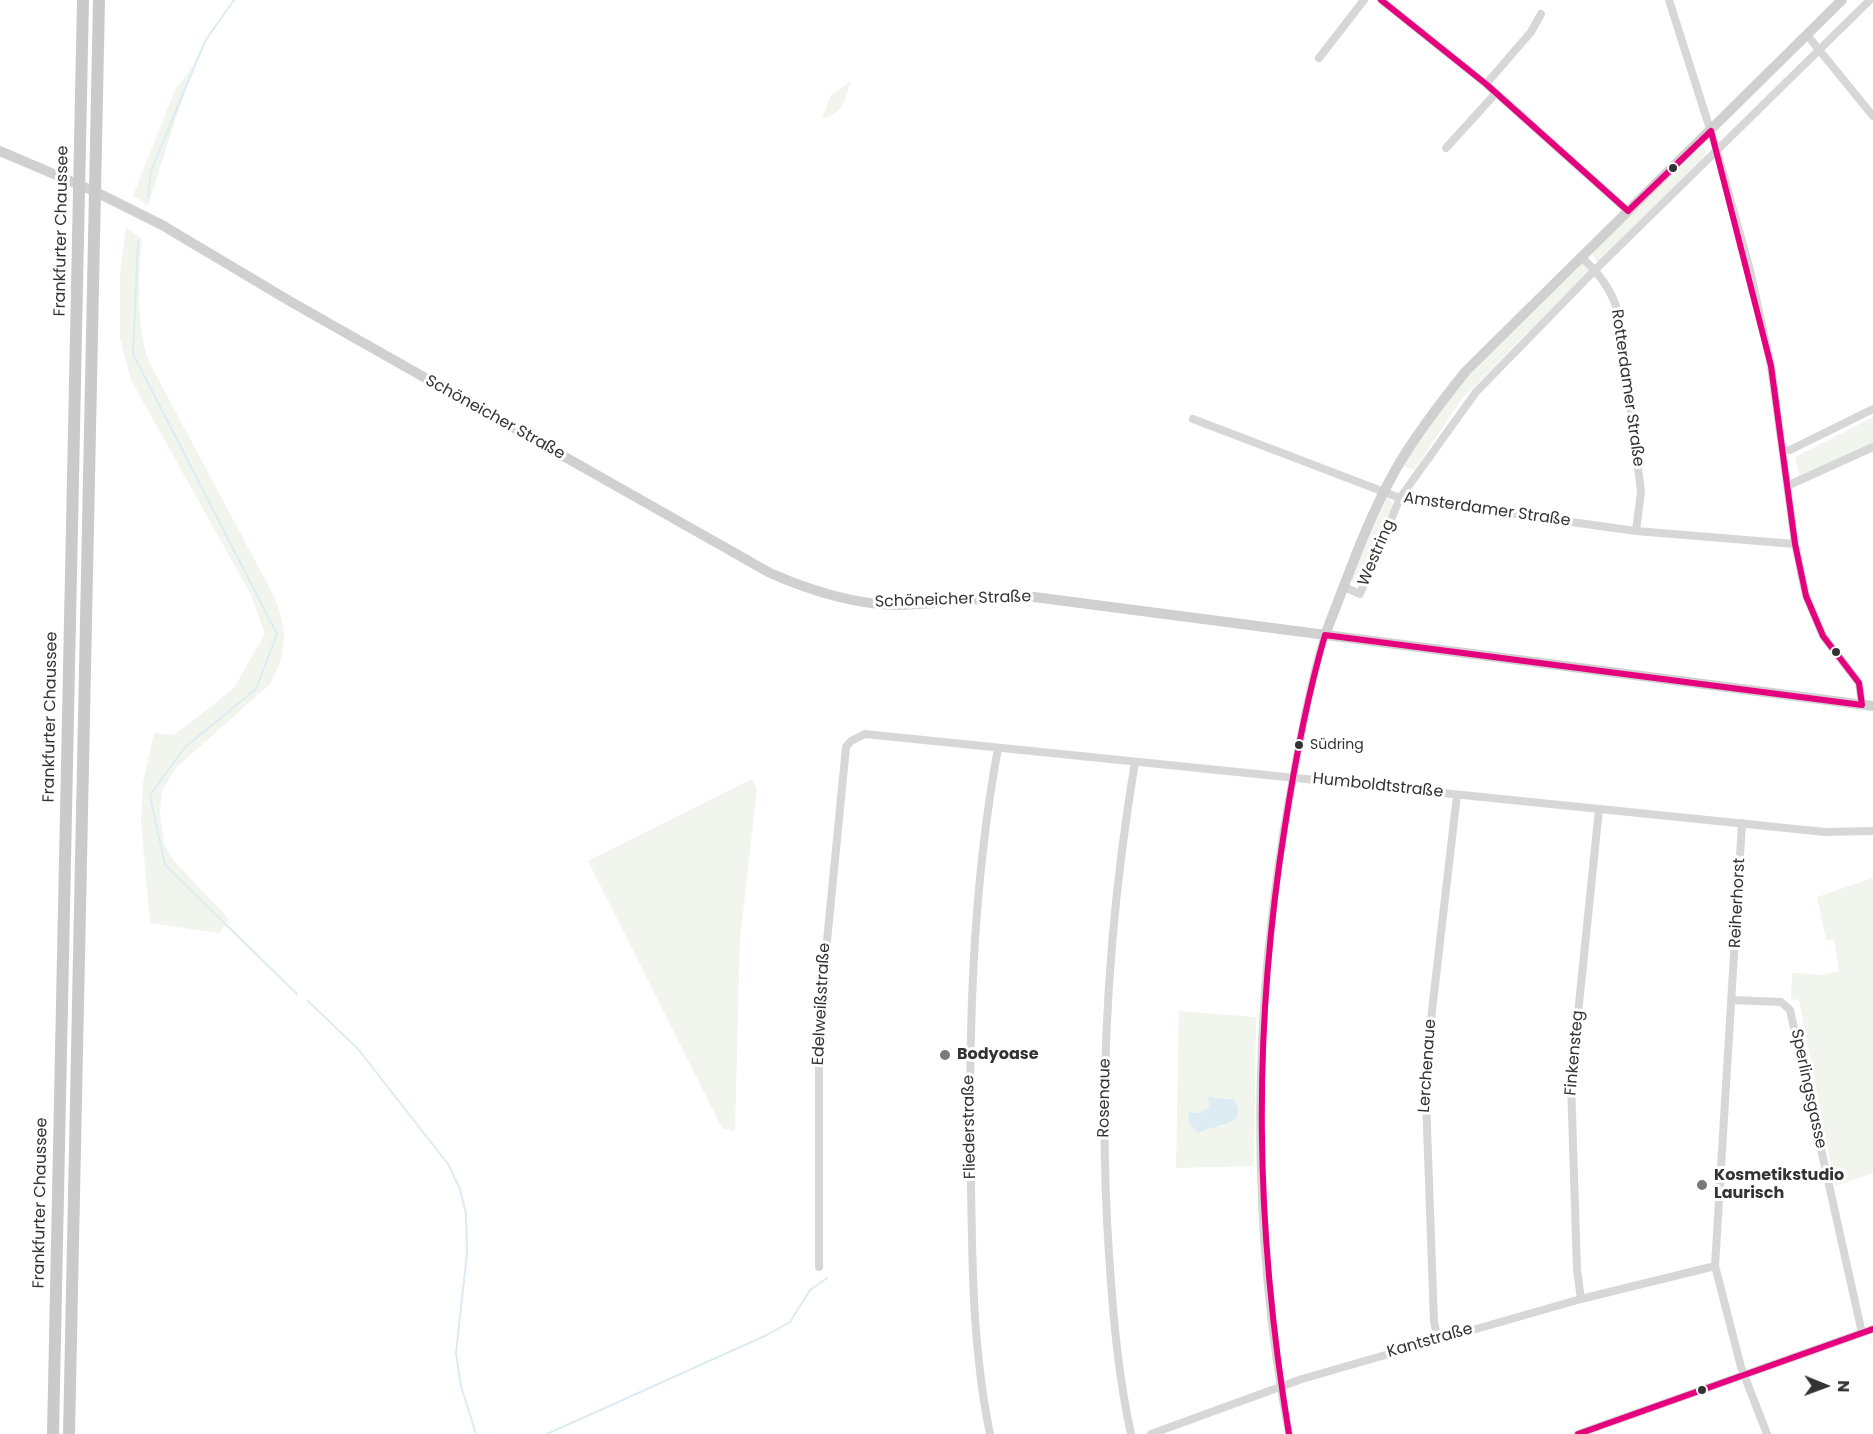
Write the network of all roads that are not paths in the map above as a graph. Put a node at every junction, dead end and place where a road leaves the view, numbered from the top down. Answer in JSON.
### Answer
{"nodes":[{"id":1,"x":83,"y":0,"type":"edge"},
{"id":2,"x":99,"y":0,"type":"edge"},
{"id":3,"x":1364,"y":0,"type":"edge"},
{"id":4,"x":1381,"y":0,"type":"edge"},
{"id":5,"x":1670,"y":0,"type":"edge"},
{"id":6,"x":1842,"y":0,"type":"edge"},
{"id":7,"x":1870,"y":0,"type":"edge"},
{"id":8,"x":1541,"y":14,"type":"dead end"},
{"id":9,"x":1807,"y":35,"type":"junction"},
{"id":10,"x":1820,"y":49,"type":"junction"},
{"id":11,"x":1319,"y":58,"type":"dead end"},
{"id":12,"x":1486,"y":84,"type":"junction"},
{"id":13,"x":1496,"y":93,"type":"junction"},
{"id":14,"x":1873,"y":116,"type":"edge"},
{"id":15,"x":1711,"y":131,"type":"junction"},
{"id":16,"x":1446,"y":148,"type":"dead end"},
{"id":17,"x":0,"y":151,"type":"edge"},
{"id":18,"x":1717,"y":151,"type":"junction"},
{"id":19,"x":79,"y":186,"type":"junction"},
{"id":20,"x":96,"y":192,"type":"junction"},
{"id":21,"x":1628,"y":211,"type":"junction"},
{"id":22,"x":1581,"y":257,"type":"junction"},
{"id":23,"x":1595,"y":270,"type":"junction"},
{"id":24,"x":1873,"y":409,"type":"edge"},
{"id":25,"x":1193,"y":419,"type":"dead end"},
{"id":26,"x":1873,"y":447,"type":"edge"},
{"id":27,"x":1783,"y":451,"type":"junction"},
{"id":28,"x":1787,"y":486,"type":"junction"},
{"id":29,"x":1385,"y":492,"type":"junction"},
{"id":30,"x":1400,"y":498,"type":"junction"},
{"id":31,"x":1636,"y":531,"type":"junction"},
{"id":32,"x":1795,"y":544,"type":"junction"},
{"id":33,"x":1344,"y":587,"type":"junction"},
{"id":34,"x":1326,"y":635,"type":"junction"},
{"id":35,"x":1868,"y":706,"type":"edge"},
{"id":36,"x":848,"y":742,"type":"joint"},
{"id":37,"x":998,"y":748,"type":"junction"},
{"id":38,"x":1135,"y":762,"type":"junction"},
{"id":39,"x":1293,"y":777,"type":"junction"},
{"id":40,"x":1457,"y":795,"type":"junction"},
{"id":41,"x":1599,"y":809,"type":"junction"},
{"id":42,"x":1742,"y":823,"type":"junction"},
{"id":43,"x":1873,"y":831,"type":"edge"},
{"id":44,"x":1732,"y":1000,"type":"junction"},
{"id":45,"x":1715,"y":1266,"type":"junction"},
{"id":46,"x":819,"y":1267,"type":"dead end"},
{"id":47,"x":1581,"y":1299,"type":"junction"},
{"id":48,"x":1873,"y":1329,"type":"edge"},
{"id":49,"x":1862,"y":1333,"type":"junction"},
{"id":50,"x":1438,"y":1339,"type":"junction"},
{"id":51,"x":1744,"y":1374,"type":"junction"},
{"id":52,"x":1281,"y":1387,"type":"junction"},
{"id":53,"x":53,"y":1434,"type":"edge"},
{"id":54,"x":69,"y":1434,"type":"edge"},
{"id":55,"x":990,"y":1434,"type":"edge"},
{"id":56,"x":1131,"y":1434,"type":"edge"},
{"id":57,"x":1151,"y":1434,"type":"edge"},
{"id":58,"x":1289,"y":1434,"type":"edge"},
{"id":59,"x":1578,"y":1434,"type":"edge"},
{"id":60,"x":1767,"y":1434,"type":"edge"}],
"edges":[{"from":1,"to":19,"type":"main road","name":"Frankfurter Chaussee"},
{"from":2,"to":20,"type":"main road","name":"Frankfurter Chaussee"},
{"from":3,"to":11,"type":"street"},
{"from":4,"to":12,"type":"street"},
{"from":5,"to":15,"type":"street"},
{"from":6,"to":9,"type":"main road","name":"Westring"},
{"from":7,"to":10,"type":"street","name":"Westring"},
{"from":8,"to":12,"type":"street"},
{"from":9,"to":10,"type":"street"},
{"from":9,"to":15,"type":"main road","name":"Westring"},
{"from":10,"to":14,"type":"street"},
{"from":10,"to":18,"type":"street","name":"Westring"},
{"from":12,"to":13,"type":"street"},
{"from":13,"to":16,"type":"street"},
{"from":13,"to":21,"type":"street"},
{"from":15,"to":18,"type":"street"},
{"from":15,"to":21,"type":"main road","name":"Westring"},
{"from":17,"to":19,"type":"main road","name":"Schöneicher Straße"},
{"from":18,"to":23,"type":"street","name":"Westring"},
{"from":18,"to":27,"type":"street"},
{"from":19,"to":20,"type":"main road","name":"Schöneicher Straße"},
{"from":19,"to":53,"type":"main road","name":"Frankfurter Chaussee"},
{"from":20,"to":34,"type":"main road","name":"Schöneicher Straße"},
{"from":20,"to":54,"type":"main road","name":"Frankfurter Chaussee"},
{"from":21,"to":22,"type":"main road","name":"Westring"},
{"from":22,"to":23,"type":"street","name":"Rotterdamer Straße"},
{"from":22,"to":29,"type":"main road","name":"Westring"},
{"from":23,"to":30,"type":"street","name":"Westring"},
{"from":23,"to":31,"type":"street","name":"Rotterdamer Straße"},
{"from":24,"to":27,"type":"street"},
{"from":25,"to":29,"type":"street","name":"Amsterdamer Straße"},
{"from":26,"to":28,"type":"street"},
{"from":27,"to":28,"type":"street"},
{"from":28,"to":32,"type":"street"},
{"from":29,"to":30,"type":"street","name":"Amsterdamer Straße"},
{"from":29,"to":33,"type":"main road","name":"Westring"},
{"from":30,"to":31,"type":"street","name":"Amsterdamer Straße"},
{"from":30,"to":33,"type":"street","name":"Westring"},
{"from":31,"to":32,"type":"street","name":"Amsterdamer Straße"},
{"from":32,"to":35,"type":"street"},
{"from":33,"to":34,"type":"main road","name":"Westring"},
{"from":34,"to":35,"type":"main road","name":"Schöneicher Straße"},
{"from":34,"to":39,"type":"street"},
{"from":36,"to":37,"type":"street","name":"Humboldtstraße"},
{"from":36,"to":46,"type":"street","name":"Edelweißstraße"},
{"from":37,"to":38,"type":"street","name":"Humboldtstraße"},
{"from":37,"to":55,"type":"street","name":"Fliederstraße"},
{"from":38,"to":39,"type":"street","name":"Humboldtstraße"},
{"from":38,"to":56,"type":"street","name":"Rosenaue"},
{"from":39,"to":40,"type":"street","name":"Humboldtstraße"},
{"from":39,"to":52,"type":"street"},
{"from":40,"to":41,"type":"street","name":"Humboldtstraße"},
{"from":40,"to":50,"type":"street","name":"Lerchenaue"},
{"from":41,"to":42,"type":"street","name":"Humboldtstraße"},
{"from":41,"to":47,"type":"street","name":"Finkensteg"},
{"from":42,"to":43,"type":"street","name":"Humboldtstraße"},
{"from":42,"to":44,"type":"street","name":"Reiherhorst"},
{"from":44,"to":45,"type":"street","name":"Reiherhorst"},
{"from":44,"to":49,"type":"street","name":"Sperlingsgasse"},
{"from":45,"to":47,"type":"street","name":"Kantstraße"},
{"from":45,"to":51,"type":"street","name":"Reiherhorst"},
{"from":47,"to":50,"type":"street","name":"Kantstraße"},
{"from":48,"to":49,"type":"street"},
{"from":49,"to":51,"type":"street"},
{"from":50,"to":52,"type":"street","name":"Kantstraße"},
{"from":51,"to":59,"type":"street"},
{"from":51,"to":60,"type":"street","name":"Reiherhorst"},
{"from":52,"to":57,"type":"street","name":"Kantstraße"},
{"from":52,"to":58,"type":"street"}]}
